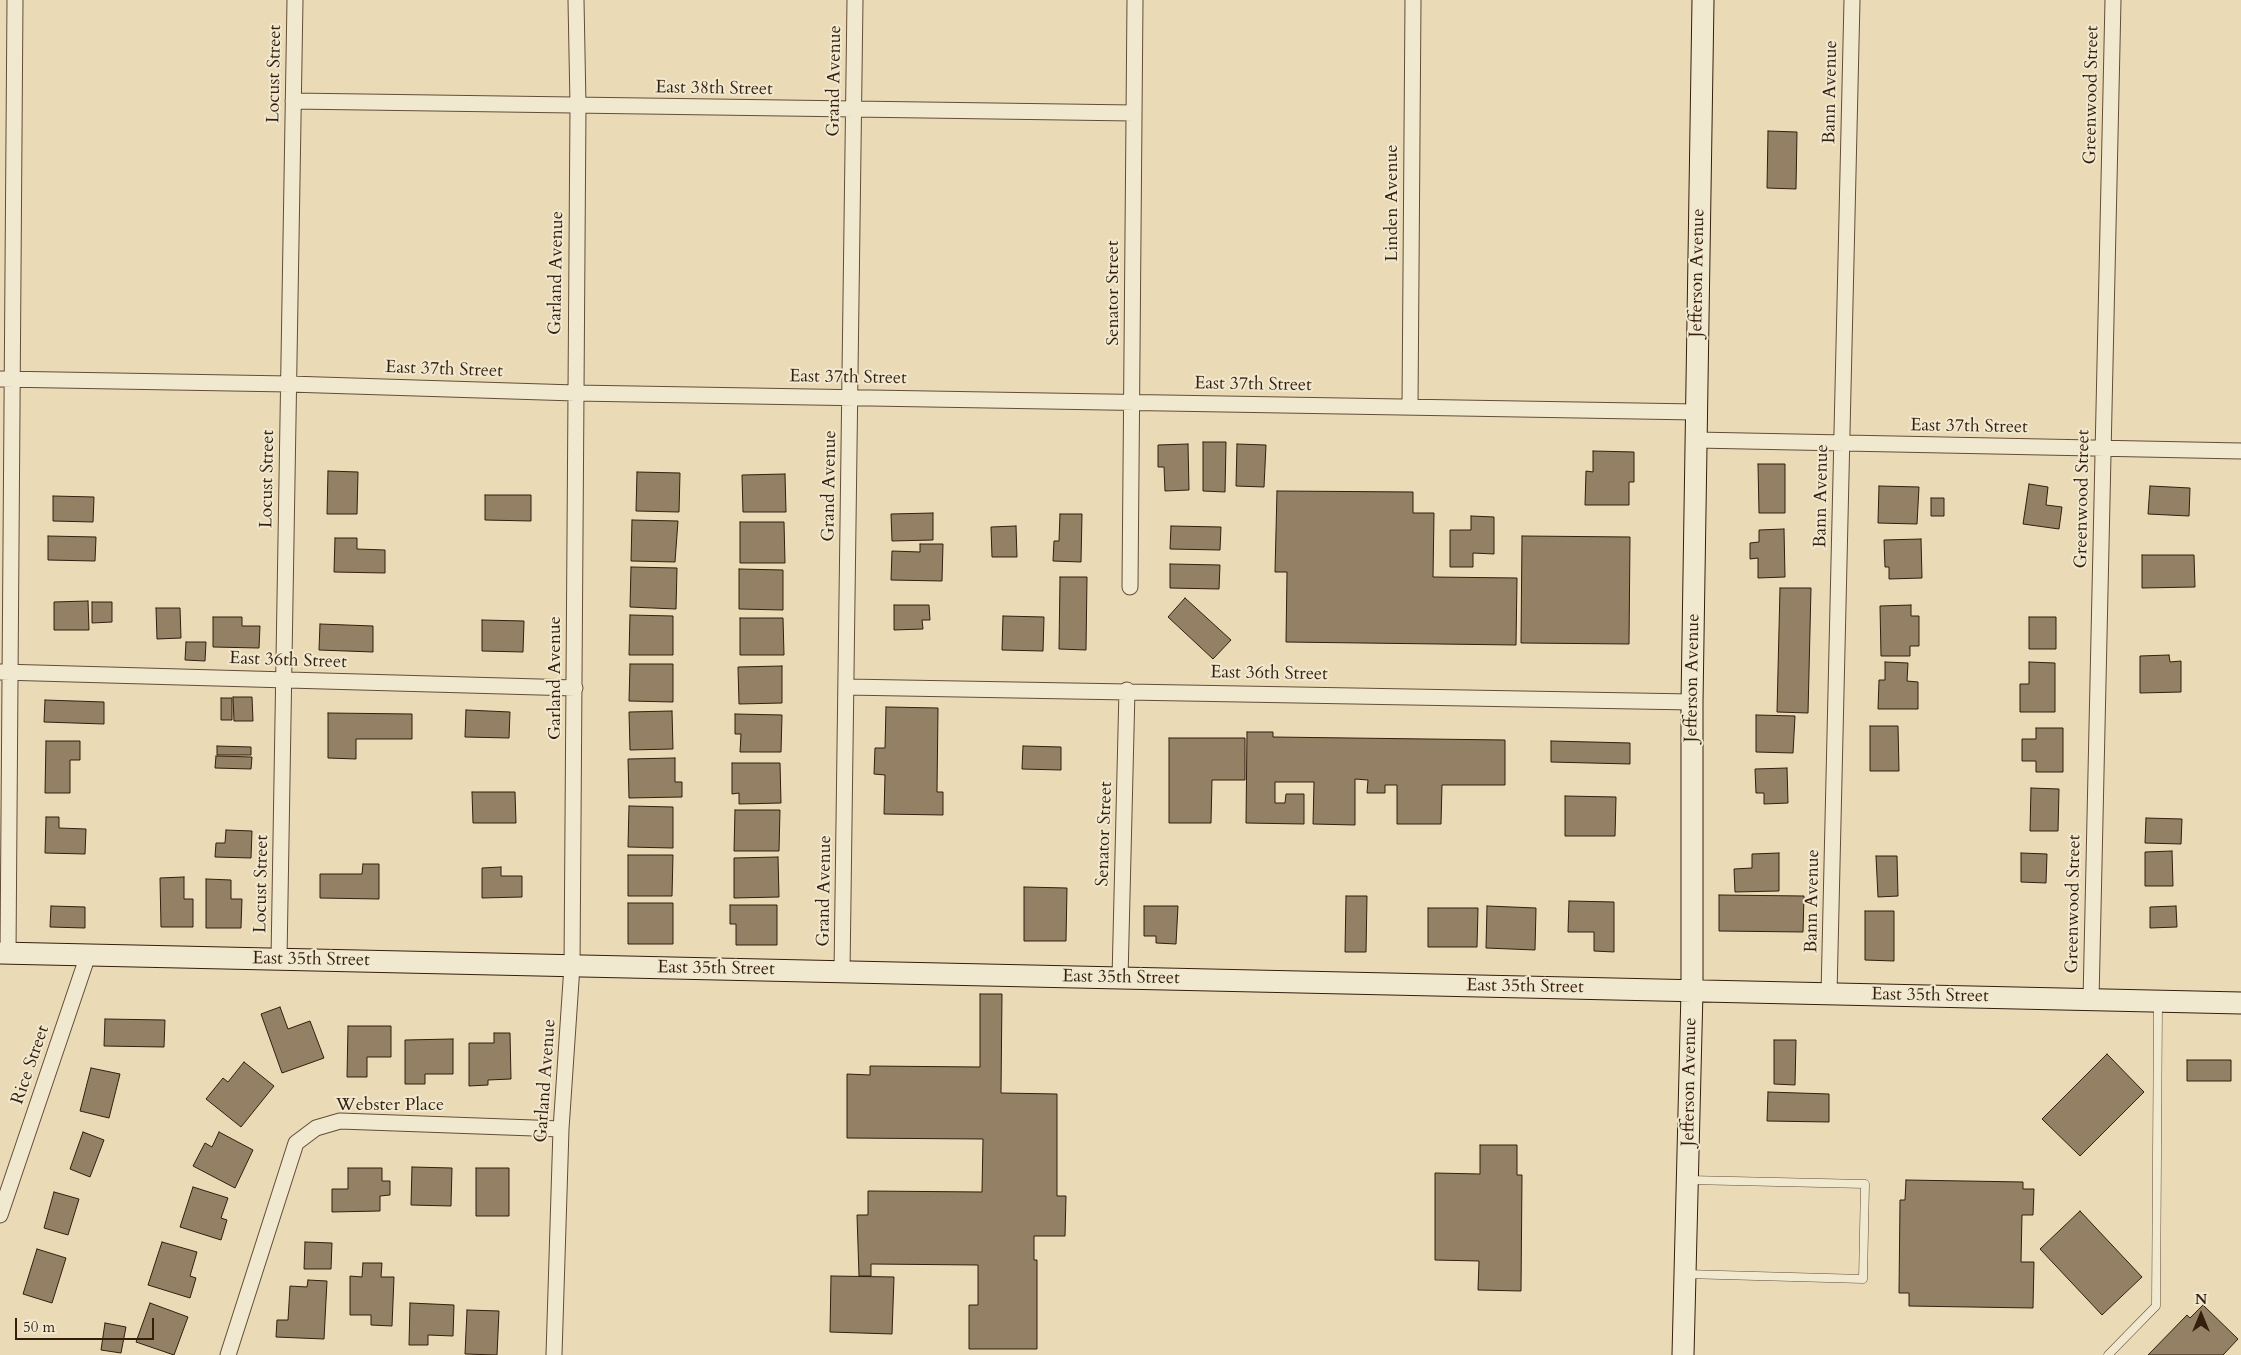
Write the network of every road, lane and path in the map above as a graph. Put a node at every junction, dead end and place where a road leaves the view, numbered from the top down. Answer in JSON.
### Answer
{"nodes":[{"id":1,"x":15,"y":0,"type":"edge"},
{"id":2,"x":295,"y":0,"type":"edge"},
{"id":3,"x":576,"y":0,"type":"edge"},
{"id":4,"x":855,"y":0,"type":"edge"},
{"id":5,"x":1135,"y":0,"type":"edge"},
{"id":6,"x":1413,"y":0,"type":"edge"},
{"id":7,"x":1703,"y":0,"type":"edge"},
{"id":8,"x":1852,"y":0,"type":"edge"},
{"id":9,"x":2113,"y":0,"type":"edge"},
{"id":10,"x":293,"y":101,"type":"junction"},
{"id":11,"x":578,"y":105,"type":"junction"},
{"id":12,"x":853,"y":109,"type":"junction"},
{"id":13,"x":1134,"y":113,"type":"junction"},
{"id":14,"x":6,"y":379,"type":"edge"},
{"id":15,"x":289,"y":384,"type":"junction"},
{"id":16,"x":575,"y":393,"type":"junction"},
{"id":17,"x":850,"y":396,"type":"junction"},
{"id":18,"x":1132,"y":402,"type":"junction"},
{"id":19,"x":1410,"y":407,"type":"junction"},
{"id":20,"x":1696,"y":412,"type":"junction"},
{"id":21,"x":1696,"y":440,"type":"junction"},
{"id":22,"x":1842,"y":443,"type":"junction"},
{"id":23,"x":2103,"y":448,"type":"junction"},
{"id":24,"x":2241,"y":451,"type":"edge"},
{"id":25,"x":1130,"y":587,"type":"dead end"},
{"id":26,"x":5,"y":672,"type":"edge"},
{"id":27,"x":284,"y":679,"type":"junction"},
{"id":28,"x":846,"y":687,"type":"junction"},
{"id":29,"x":574,"y":688,"type":"junction"},
{"id":30,"x":1128,"y":690,"type":"junction"},
{"id":31,"x":1692,"y":702,"type":"junction"},
{"id":32,"x":4,"y":953,"type":"edge"},
{"id":33,"x":88,"y":955,"type":"junction"},
{"id":34,"x":279,"y":959,"type":"junction"},
{"id":35,"x":572,"y":966,"type":"junction"},
{"id":36,"x":842,"y":972,"type":"junction"},
{"id":37,"x":1120,"y":978,"type":"junction"},
{"id":38,"x":1692,"y":991,"type":"junction"},
{"id":39,"x":1830,"y":994,"type":"junction"},
{"id":40,"x":2091,"y":1000,"type":"junction"},
{"id":41,"x":2158,"y":1001,"type":"junction"},
{"id":42,"x":2241,"y":1003,"type":"edge"},
{"id":43,"x":561,"y":1129,"type":"junction"},
{"id":44,"x":1687,"y":1180,"type":"junction"},
{"id":45,"x":0,"y":1215,"type":"edge"},
{"id":46,"x":1685,"y":1274,"type":"junction"},
{"id":47,"x":228,"y":1355,"type":"edge"},
{"id":48,"x":554,"y":1355,"type":"edge"},
{"id":49,"x":1683,"y":1355,"type":"edge"},
{"id":50,"x":2108,"y":1355,"type":"edge"}],
"edges":[{"from":1,"to":14,"type":"street"},
{"from":2,"to":10,"type":"street","name":"Locust Street"},
{"from":3,"to":11,"type":"street","name":"Garland Avenue"},
{"from":4,"to":12,"type":"street","name":"Grand Avenue"},
{"from":5,"to":13,"type":"street","name":"Senator Street"},
{"from":6,"to":19,"type":"street","name":"Linden Avenue"},
{"from":7,"to":20,"type":"street","name":"Jefferson Avenue"},
{"from":8,"to":22,"type":"street","name":"Bann Avenue"},
{"from":9,"to":23,"type":"street","name":"Greenwood Street"},
{"from":10,"to":11,"type":"street","name":"East 38th Street"},
{"from":10,"to":15,"type":"street","name":"Locust Street"},
{"from":11,"to":12,"type":"street","name":"East 38th Street"},
{"from":11,"to":16,"type":"street","name":"Garland Avenue"},
{"from":12,"to":13,"type":"street","name":"East 38th Street"},
{"from":12,"to":17,"type":"street","name":"Grand Avenue"},
{"from":13,"to":18,"type":"street","name":"Senator Street"},
{"from":14,"to":15,"type":"street","name":"East 37th Street"},
{"from":14,"to":26,"type":"street"},
{"from":15,"to":16,"type":"street","name":"East 37th Street"},
{"from":15,"to":27,"type":"street","name":"Locust Street"},
{"from":16,"to":17,"type":"street","name":"East 37th Street"},
{"from":16,"to":29,"type":"street","name":"Garland Avenue"},
{"from":17,"to":18,"type":"street","name":"East 37th Street"},
{"from":17,"to":28,"type":"street","name":"Grand Avenue"},
{"from":18,"to":19,"type":"street","name":"East 37th Street"},
{"from":18,"to":25,"type":"street","name":"Senator Street"},
{"from":19,"to":20,"type":"street","name":"East 37th Street"},
{"from":20,"to":21,"type":"street","name":"Jefferson Avenue"},
{"from":21,"to":22,"type":"street","name":"East 37th Street"},
{"from":21,"to":31,"type":"street","name":"Jefferson Avenue"},
{"from":22,"to":23,"type":"street","name":"East 37th Street"},
{"from":22,"to":39,"type":"street","name":"Bann Avenue"},
{"from":23,"to":24,"type":"street","name":"East 37th Street"},
{"from":23,"to":40,"type":"street","name":"Greenwood Street"},
{"from":26,"to":27,"type":"street","name":"East 36th Street"},
{"from":26,"to":32,"type":"street"},
{"from":27,"to":29,"type":"street","name":"East 36th Street"},
{"from":27,"to":34,"type":"street","name":"Locust Street"},
{"from":28,"to":30,"type":"street","name":"East 36th Street"},
{"from":28,"to":36,"type":"street","name":"Grand Avenue"},
{"from":29,"to":35,"type":"street","name":"Garland Avenue"},
{"from":30,"to":31,"type":"street","name":"East 36th Street"},
{"from":30,"to":37,"type":"street","name":"Senator Street"},
{"from":31,"to":38,"type":"street","name":"Jefferson Avenue"},
{"from":32,"to":33,"type":"street","name":"East 35th Street"},
{"from":33,"to":34,"type":"street","name":"East 35th Street"},
{"from":33,"to":45,"type":"street","name":"Rice Street"},
{"from":34,"to":35,"type":"street","name":"East 35th Street"},
{"from":35,"to":36,"type":"street","name":"East 35th Street"},
{"from":35,"to":43,"type":"street","name":"Garland Avenue"},
{"from":36,"to":37,"type":"street","name":"East 35th Street"},
{"from":37,"to":38,"type":"street","name":"East 35th Street"},
{"from":38,"to":39,"type":"street","name":"East 35th Street"},
{"from":38,"to":44,"type":"street","name":"Jefferson Avenue"},
{"from":39,"to":40,"type":"street","name":"East 35th Street"},
{"from":40,"to":41,"type":"street","name":"East 35th Street"},
{"from":41,"to":42,"type":"street","name":"East 35th Street"},
{"from":41,"to":50,"type":"lane"},
{"from":43,"to":47,"type":"street","name":"Webster Place"},
{"from":43,"to":48,"type":"street","name":"Garland Avenue"},
{"from":44,"to":46,"type":"street","name":"Jefferson Avenue"},
{"from":44,"to":46,"type":"lane"},
{"from":46,"to":49,"type":"street","name":"Jefferson Avenue"}]}
